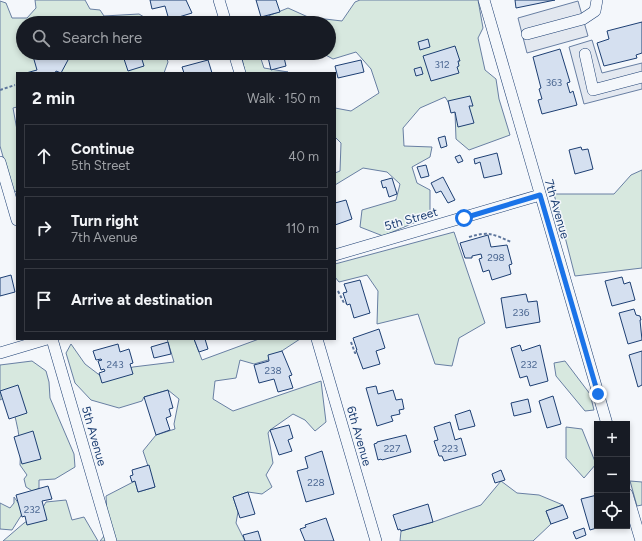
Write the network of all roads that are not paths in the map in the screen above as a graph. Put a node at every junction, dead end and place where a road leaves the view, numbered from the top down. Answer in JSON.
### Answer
{"nodes":[{"id":1,"x":219,"y":0,"type":"edge"},
{"id":2,"x":484,"y":0,"type":"edge"},
{"id":3,"x":596,"y":0,"type":"edge"},
{"id":4,"x":224,"y":16,"type":"edge"},
{"id":5,"x":527,"y":34,"type":"dead end"},
{"id":6,"x":585,"y":54,"type":"dead end"},
{"id":7,"x":236,"y":60,"type":"edge"},
{"id":8,"x":240,"y":72,"type":"edge"},
{"id":9,"x":642,"y":77,"type":"edge"},
{"id":10,"x":0,"y":162,"type":"edge"},
{"id":11,"x":540,"y":195,"type":"junction"},
{"id":12,"x":16,"y":217,"type":"edge"},
{"id":13,"x":336,"y":255,"type":"edge"},
{"id":14,"x":44,"y":340,"type":"edge"},
{"id":15,"x":52,"y":340,"type":"edge"},
{"id":16,"x":317,"y":340,"type":"edge"},
{"id":17,"x":0,"y":353,"type":"edge"},
{"id":18,"x":606,"y":421,"type":"edge"},
{"id":19,"x":630,"y":504,"type":"edge"},
{"id":20,"x":111,"y":541,"type":"edge"},
{"id":21,"x":376,"y":541,"type":"edge"},
{"id":22,"x":641,"y":541,"type":"edge"}],
"edges":[{"from":1,"to":4,"type":"street"},
{"from":2,"to":11,"type":"street","name":"7th Avenue"},
{"from":3,"to":5,"type":"street"},
{"from":6,"to":9,"type":"street"},
{"from":7,"to":8,"type":"street"},
{"from":10,"to":12,"type":"street"},
{"from":11,"to":13,"type":"street","name":"5th Street"},
{"from":11,"to":18,"type":"street","name":"7th Avenue"},
{"from":14,"to":17,"type":"street"},
{"from":15,"to":20,"type":"street","name":"5th Avenue"},
{"from":16,"to":21,"type":"street","name":"6th Avenue"},
{"from":19,"to":22,"type":"street"}]}
